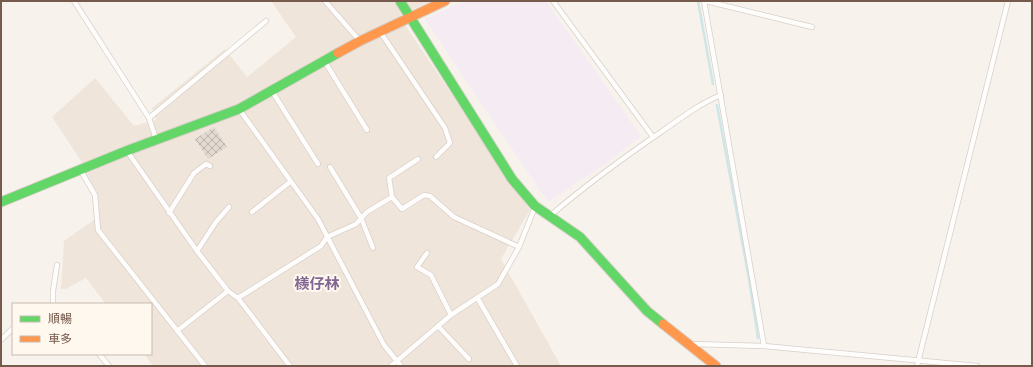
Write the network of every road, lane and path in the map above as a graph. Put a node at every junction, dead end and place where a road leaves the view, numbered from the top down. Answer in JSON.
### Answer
{"nodes":[{"id":1,"x":74,"y":1,"type":"edge"},
{"id":2,"x":325,"y":1,"type":"edge"},
{"id":3,"x":400,"y":1,"type":"edge"},
{"id":4,"x":445,"y":1,"type":"edge"},
{"id":5,"x":553,"y":1,"type":"edge"},
{"id":6,"x":705,"y":1,"type":"edge"},
{"id":7,"x":1008,"y":1,"type":"edge"},
{"id":8,"x":410,"y":18,"type":"junction"},
{"id":9,"x":266,"y":21,"type":"dead end"},
{"id":10,"x":812,"y":27,"type":"dead end"},
{"id":11,"x":380,"y":31,"type":"junction"},
{"id":12,"x":360,"y":41,"type":"junction"},
{"id":13,"x":324,"y":60,"type":"junction"},
{"id":14,"x":272,"y":91,"type":"junction"},
{"id":15,"x":721,"y":95,"type":"junction"},
{"id":16,"x":239,"y":109,"type":"junction"},
{"id":17,"x":149,"y":118,"type":"junction"},
{"id":18,"x":367,"y":130,"type":"dead end"},
{"id":19,"x":653,"y":137,"type":"junction"},
{"id":20,"x":156,"y":140,"type":"junction"},
{"id":21,"x":126,"y":151,"type":"junction"},
{"id":22,"x":436,"y":157,"type":"dead end"},
{"id":23,"x":418,"y":159,"type":"dead end"},
{"id":24,"x":318,"y":164,"type":"dead end"},
{"id":25,"x":210,"y":166,"type":"dead end"},
{"id":26,"x":330,"y":167,"type":"dead end"},
{"id":27,"x":80,"y":170,"type":"junction"},
{"id":28,"x":290,"y":182,"type":"junction"},
{"id":29,"x":392,"y":197,"type":"junction"},
{"id":30,"x":1,"y":202,"type":"edge"},
{"id":31,"x":535,"y":206,"type":"junction"},
{"id":32,"x":230,"y":207,"type":"dead end"},
{"id":33,"x":252,"y":212,"type":"dead end"},
{"id":34,"x":169,"y":213,"type":"junction"},
{"id":35,"x":550,"y":216,"type":"junction"},
{"id":36,"x":361,"y":218,"type":"junction"},
{"id":37,"x":327,"y":237,"type":"junction"},
{"id":38,"x":519,"y":247,"type":"junction"},
{"id":39,"x":373,"y":248,"type":"dead end"},
{"id":40,"x":197,"y":251,"type":"junction"},
{"id":41,"x":427,"y":253,"type":"dead end"},
{"id":42,"x":57,"y":265,"type":"dead end"},
{"id":43,"x":228,"y":290,"type":"junction"},
{"id":44,"x":238,"y":298,"type":"junction"},
{"id":45,"x":478,"y":299,"type":"junction"},
{"id":46,"x":53,"y":303,"type":"edge"},
{"id":47,"x":450,"y":315,"type":"junction"},
{"id":48,"x":438,"y":326,"type":"junction"},
{"id":49,"x":12,"y":329,"type":"edge"},
{"id":50,"x":176,"y":331,"type":"junction"},
{"id":51,"x":1,"y":340,"type":"edge"},
{"id":52,"x":688,"y":344,"type":"junction"},
{"id":53,"x":764,"y":346,"type":"junction"},
{"id":54,"x":100,"y":355,"type":"edge"},
{"id":55,"x":469,"y":359,"type":"dead end"},
{"id":56,"x":397,"y":360,"type":"junction"},
{"id":57,"x":919,"y":361,"type":"junction"},
{"id":58,"x":109,"y":366,"type":"edge"},
{"id":59,"x":205,"y":366,"type":"edge"},
{"id":60,"x":290,"y":366,"type":"edge"},
{"id":61,"x":391,"y":366,"type":"edge"},
{"id":62,"x":401,"y":366,"type":"edge"},
{"id":63,"x":517,"y":366,"type":"edge"},
{"id":64,"x":716,"y":366,"type":"edge"},
{"id":65,"x":917,"y":366,"type":"edge"},
{"id":66,"x":977,"y":366,"type":"edge"}],
"edges":[{"from":1,"to":17,"type":"lane"},
{"from":2,"to":12,"type":"lane"},
{"from":3,"to":8,"type":"street"},
{"from":4,"to":8,"type":"street"},
{"from":5,"to":19,"type":"lane"},
{"from":6,"to":10,"type":"lane"},
{"from":6,"to":15,"type":"lane"},
{"from":7,"to":57,"type":"lane"},
{"from":8,"to":11,"type":"street"},
{"from":8,"to":31,"type":"street"},
{"from":9,"to":17,"type":"lane"},
{"from":11,"to":12,"type":"street"},
{"from":11,"to":22,"type":"lane"},
{"from":12,"to":13,"type":"street"},
{"from":13,"to":14,"type":"street"},
{"from":13,"to":18,"type":"lane"},
{"from":14,"to":16,"type":"street"},
{"from":14,"to":24,"type":"lane"},
{"from":15,"to":19,"type":"lane"},
{"from":15,"to":53,"type":"lane"},
{"from":16,"to":20,"type":"street"},
{"from":16,"to":28,"type":"lane"},
{"from":17,"to":20,"type":"lane"},
{"from":19,"to":35,"type":"lane"},
{"from":20,"to":21,"type":"street"},
{"from":21,"to":27,"type":"street"},
{"from":21,"to":34,"type":"lane"},
{"from":23,"to":29,"type":"lane"},
{"from":25,"to":34,"type":"lane"},
{"from":26,"to":36,"type":"lane"},
{"from":27,"to":30,"type":"street"},
{"from":27,"to":50,"type":"lane"},
{"from":28,"to":33,"type":"lane"},
{"from":28,"to":37,"type":"lane"},
{"from":29,"to":36,"type":"lane"},
{"from":29,"to":38,"type":"lane"},
{"from":31,"to":35,"type":"street"},
{"from":31,"to":38,"type":"lane"},
{"from":32,"to":40,"type":"lane"},
{"from":34,"to":40,"type":"lane"},
{"from":35,"to":52,"type":"street"},
{"from":36,"to":37,"type":"lane"},
{"from":36,"to":39,"type":"lane"},
{"from":37,"to":44,"type":"lane"},
{"from":37,"to":56,"type":"lane"},
{"from":38,"to":45,"type":"lane"},
{"from":40,"to":43,"type":"lane"},
{"from":41,"to":47,"type":"lane"},
{"from":42,"to":46,"type":"lane"},
{"from":43,"to":44,"type":"lane"},
{"from":43,"to":50,"type":"lane"},
{"from":44,"to":60,"type":"lane"},
{"from":45,"to":47,"type":"lane"},
{"from":45,"to":63,"type":"lane"},
{"from":47,"to":48,"type":"lane"},
{"from":48,"to":55,"type":"lane"},
{"from":48,"to":56,"type":"lane"},
{"from":49,"to":51,"type":"lane"},
{"from":50,"to":59,"type":"lane"},
{"from":52,"to":53,"type":"lane"},
{"from":52,"to":64,"type":"street"},
{"from":53,"to":57,"type":"lane"},
{"from":54,"to":58,"type":"lane"},
{"from":56,"to":61,"type":"lane"},
{"from":56,"to":62,"type":"lane"},
{"from":57,"to":65,"type":"lane"},
{"from":57,"to":66,"type":"lane"}]}
